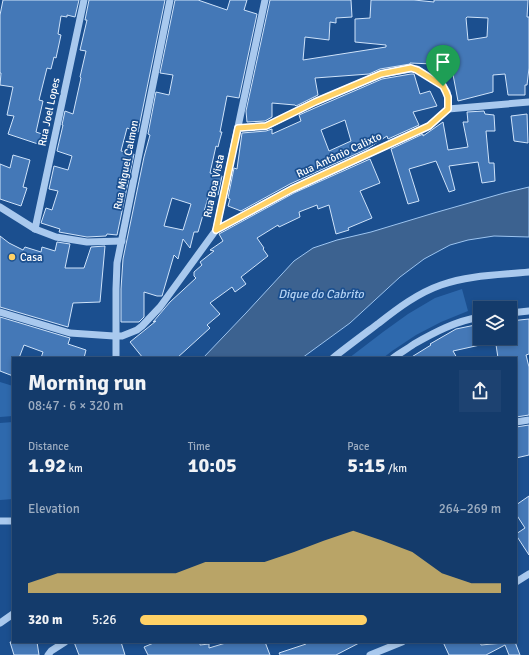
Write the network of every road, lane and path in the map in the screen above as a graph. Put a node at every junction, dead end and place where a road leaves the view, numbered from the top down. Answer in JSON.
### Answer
{"nodes":[{"id":1,"x":84,"y":0,"type":"edge"},
{"id":2,"x":170,"y":0,"type":"edge"},
{"id":3,"x":265,"y":0,"type":"edge"},
{"id":4,"x":529,"y":102,"type":"edge"},
{"id":5,"x":448,"y":109,"type":"junction"},
{"id":6,"x":238,"y":128,"type":"junction"},
{"id":7,"x":0,"y":207,"type":"edge"},
{"id":8,"x":35,"y":229,"type":"junction"},
{"id":9,"x":216,"y":230,"type":"junction"},
{"id":10,"x":122,"y":241,"type":"junction"},
{"id":11,"x":529,"y":272,"type":"edge"},
{"id":12,"x":529,"y":311,"type":"edge"},
{"id":13,"x":0,"y":312,"type":"edge"},
{"id":14,"x":517,"y":312,"type":"edge"},
{"id":15,"x":473,"y":318,"type":"edge"},
{"id":16,"x":116,"y":336,"type":"junction"},
{"id":17,"x":116,"y":357,"type":"edge"},
{"id":18,"x":333,"y":357,"type":"edge"},
{"id":19,"x":395,"y":357,"type":"edge"},
{"id":20,"x":529,"y":420,"type":"edge"},
{"id":21,"x":517,"y":422,"type":"edge"},
{"id":22,"x":0,"y":521,"type":"edge"},
{"id":23,"x":12,"y":521,"type":"edge"},
{"id":24,"x":529,"y":574,"type":"edge"},
{"id":25,"x":517,"y":581,"type":"edge"},
{"id":26,"x":12,"y":615,"type":"edge"},
{"id":27,"x":0,"y":623,"type":"edge"},
{"id":28,"x":64,"y":643,"type":"edge"},
{"id":29,"x":400,"y":643,"type":"edge"},
{"id":30,"x":48,"y":655,"type":"edge"},
{"id":31,"x":370,"y":655,"type":"edge"}],
"edges":[{"from":1,"to":8,"type":"street","name":"Rua Joel Lopes"},
{"from":2,"to":10,"type":"street","name":"Rua Miguel Calmon"},
{"from":3,"to":6,"type":"street","name":"Rua Boa Vista"},
{"from":4,"to":5,"type":"street"},
{"from":5,"to":6,"type":"street"},
{"from":5,"to":9,"type":"street","name":"Rua Antônio Calixto"},
{"from":6,"to":9,"type":"street","name":"Rua Boa Vista"},
{"from":7,"to":8,"type":"street"},
{"from":8,"to":10,"type":"street"},
{"from":9,"to":16,"type":"street","name":"Rua Boa Vista"},
{"from":10,"to":16,"type":"street","name":"Rua Miguel Calmon"},
{"from":11,"to":18,"type":"street"},
{"from":12,"to":14,"type":"street"},
{"from":13,"to":16,"type":"street","name":"Rua Boa Vista"},
{"from":15,"to":19,"type":"street"},
{"from":16,"to":17,"type":"street","name":"Rua Miguel Calmon"},
{"from":20,"to":21,"type":"street"},
{"from":22,"to":23,"type":"street"},
{"from":24,"to":25,"type":"street"},
{"from":26,"to":27,"type":"street"},
{"from":28,"to":30,"type":"street"},
{"from":29,"to":31,"type":"street"}]}
